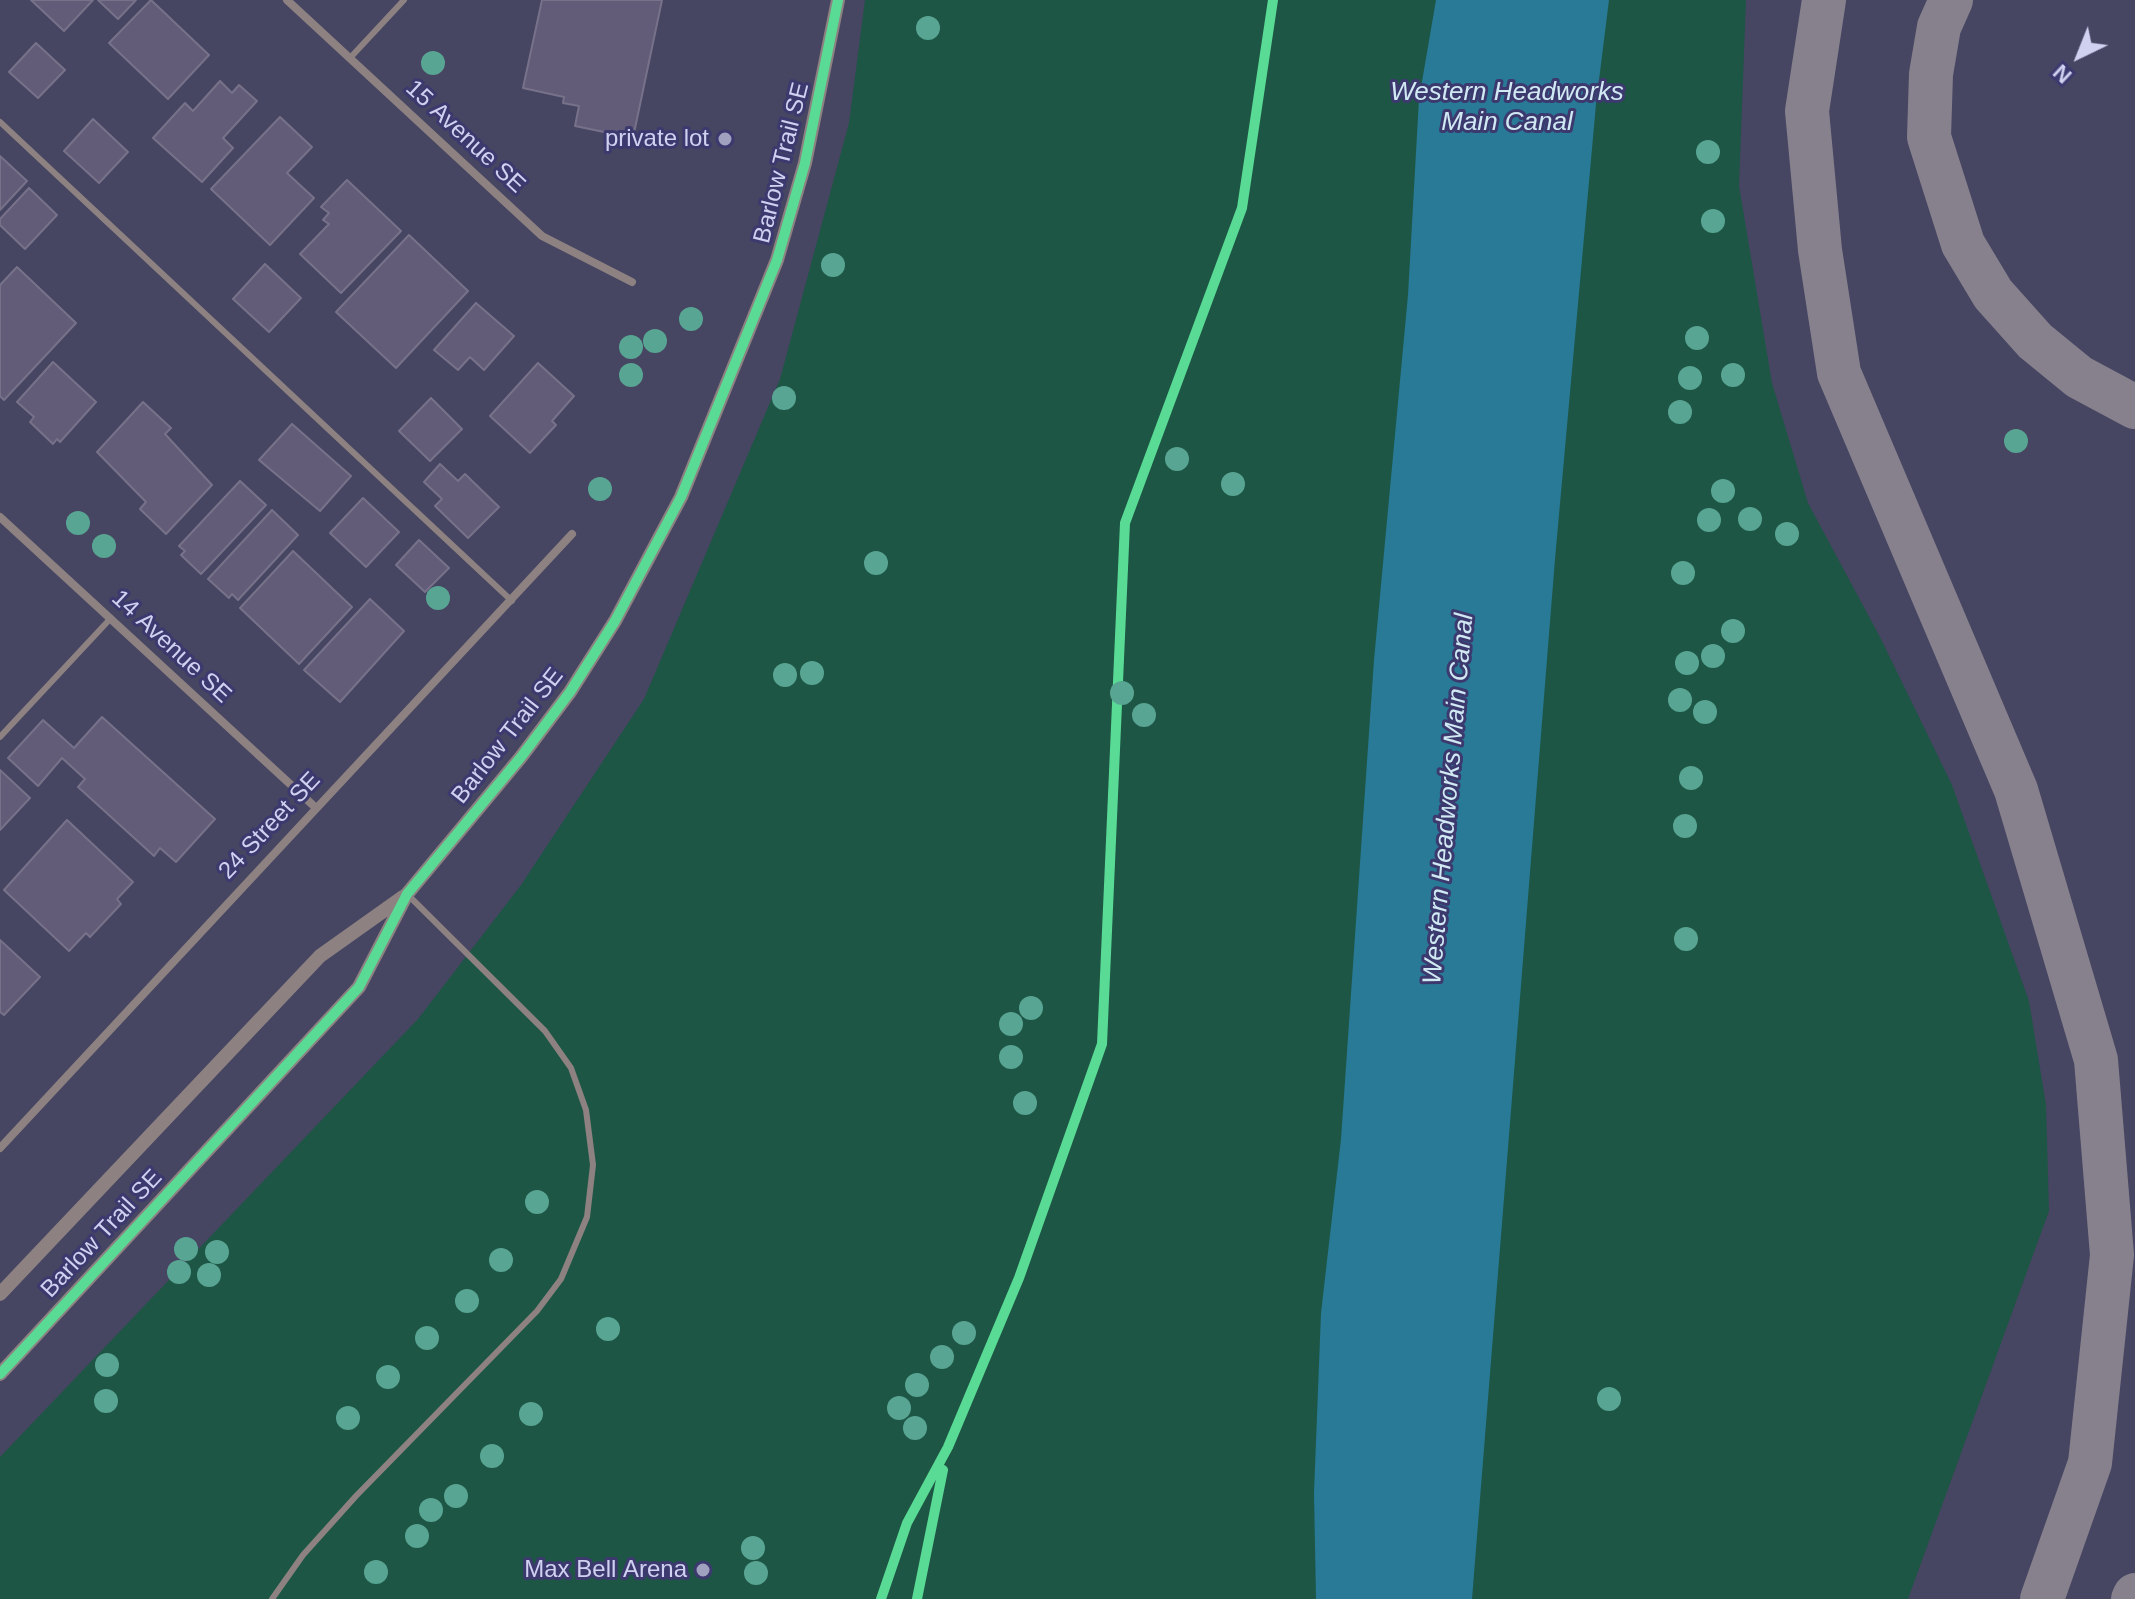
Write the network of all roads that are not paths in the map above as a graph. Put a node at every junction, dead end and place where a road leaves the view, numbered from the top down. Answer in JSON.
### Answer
{"nodes":[{"id":1,"x":287,"y":0,"type":"edge"},
{"id":2,"x":404,"y":0,"type":"edge"},
{"id":3,"x":838,"y":0,"type":"edge"},
{"id":4,"x":1824,"y":0,"type":"edge"},
{"id":5,"x":1951,"y":0,"type":"edge"},
{"id":6,"x":350,"y":58,"type":"junction"},
{"id":7,"x":0,"y":122,"type":"edge"},
{"id":8,"x":632,"y":282,"type":"dead end"},
{"id":9,"x":2135,"y":407,"type":"edge"},
{"id":10,"x":0,"y":517,"type":"edge"},
{"id":11,"x":572,"y":534,"type":"dead end"},
{"id":12,"x":512,"y":601,"type":"junction"},
{"id":13,"x":111,"y":618,"type":"junction"},
{"id":14,"x":0,"y":737,"type":"edge"},
{"id":15,"x":315,"y":807,"type":"junction"},
{"id":16,"x":407,"y":894,"type":"junction"},
{"id":17,"x":0,"y":1148,"type":"edge"},
{"id":18,"x":0,"y":1294,"type":"edge"},
{"id":19,"x":0,"y":1374,"type":"edge"},
{"id":20,"x":272,"y":1599,"type":"edge"},
{"id":21,"x":2042,"y":1599,"type":"edge"}],
"edges":[{"from":1,"to":6,"type":"street","name":"15 Avenue SE"},
{"from":2,"to":6,"type":"lane"},
{"from":3,"to":16,"type":"street","name":"Barlow Trail SE"},
{"from":4,"to":21,"type":"highway"},
{"from":5,"to":9,"type":"highway"},
{"from":6,"to":8,"type":"street","name":"15 Avenue SE"},
{"from":7,"to":12,"type":"lane"},
{"from":10,"to":13,"type":"street","name":"14 Avenue SE"},
{"from":11,"to":12,"type":"street","name":"24 Street SE"},
{"from":12,"to":15,"type":"street","name":"24 Street SE"},
{"from":13,"to":14,"type":"lane"},
{"from":13,"to":15,"type":"street","name":"14 Avenue SE"},
{"from":15,"to":17,"type":"street","name":"24 Street SE"},
{"from":16,"to":18,"type":"street","name":"Barlow Trail SE"},
{"from":16,"to":19,"type":"street","name":"Barlow Trail SE"},
{"from":16,"to":20,"type":"lane"}]}
